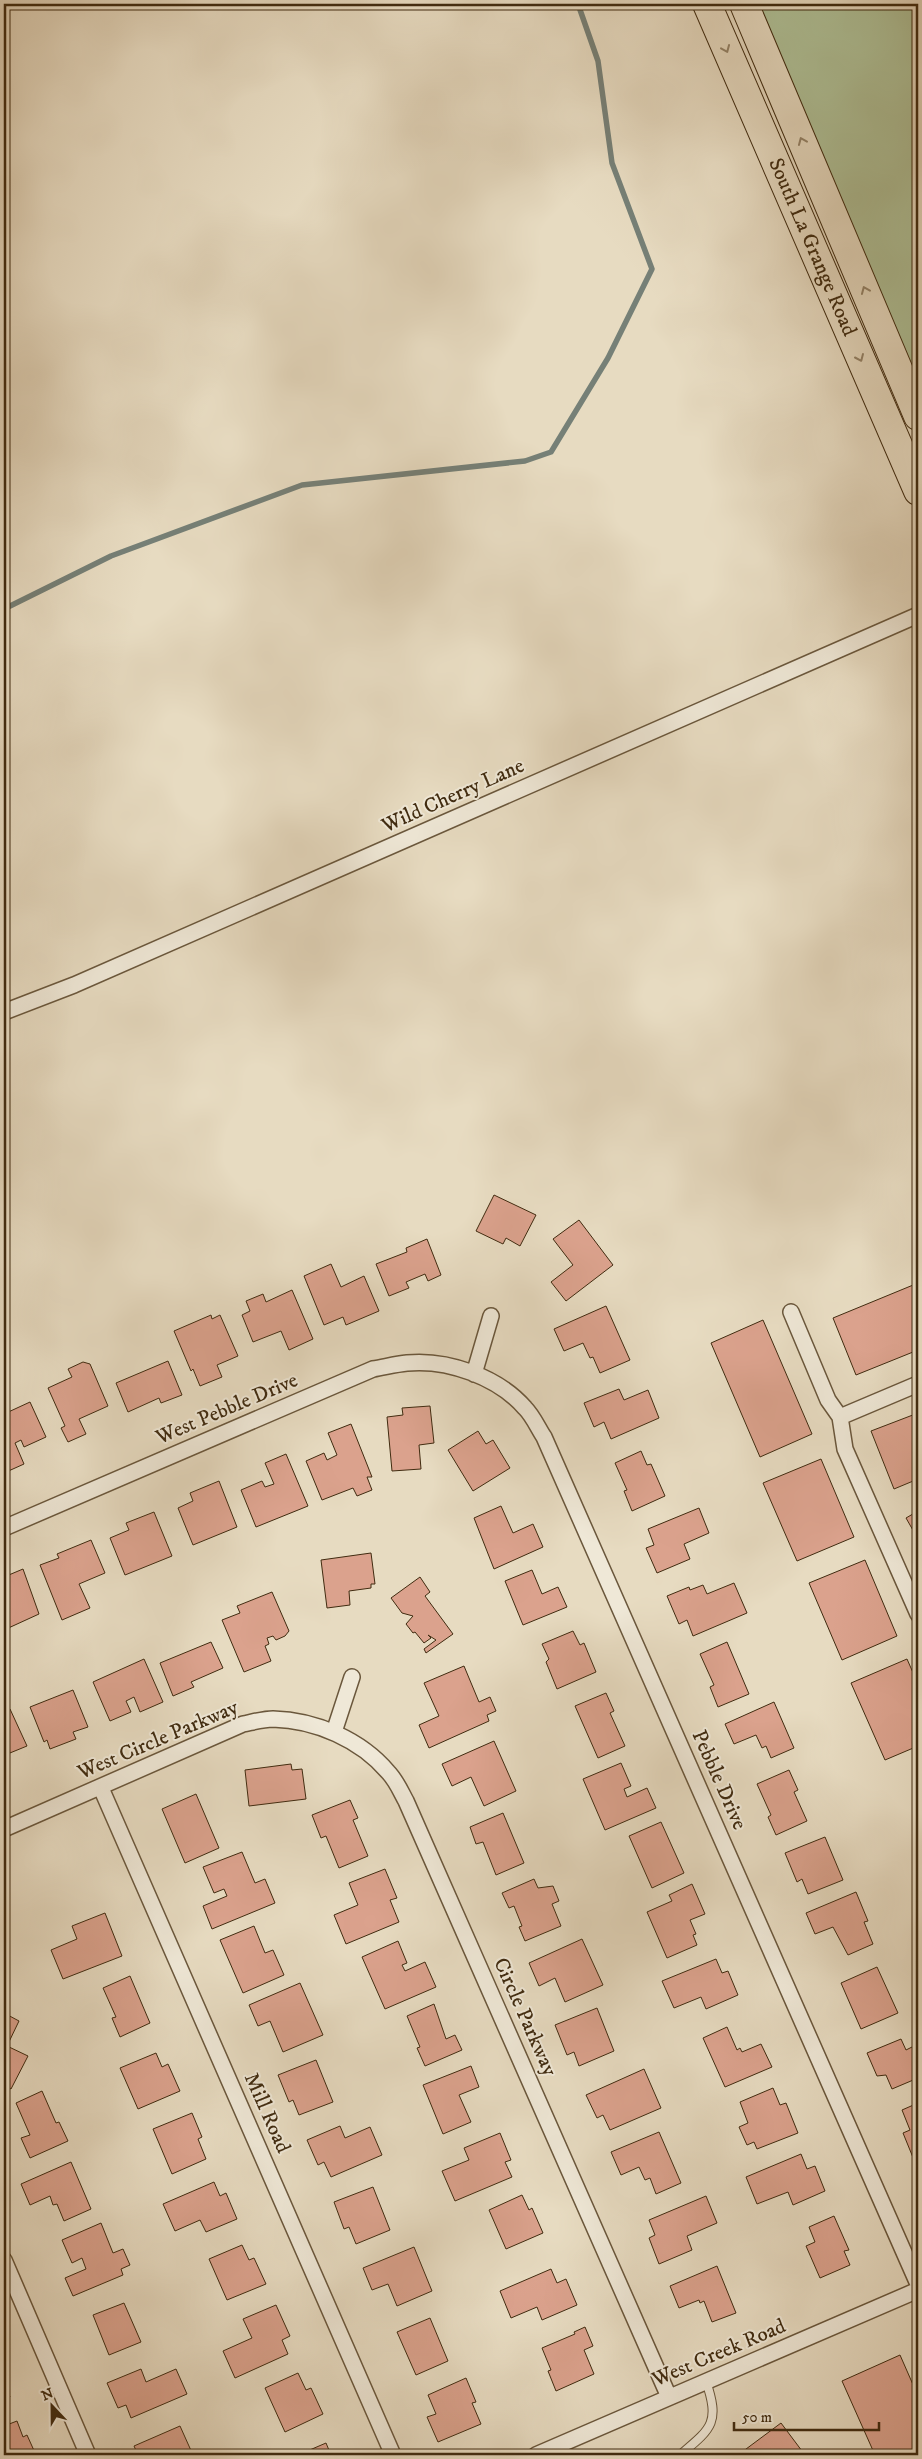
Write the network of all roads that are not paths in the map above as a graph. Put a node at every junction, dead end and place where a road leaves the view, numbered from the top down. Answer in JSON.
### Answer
{"nodes":[{"id":1,"x":706,"y":4,"type":"edge"},
{"id":2,"x":744,"y":4,"type":"edge"},
{"id":3,"x":918,"y":416,"type":"edge"},
{"id":4,"x":918,"y":491,"type":"edge"},
{"id":5,"x":918,"y":615,"type":"edge"},
{"id":6,"x":4,"y":1012,"type":"edge"},
{"id":7,"x":791,"y":1312,"type":"dead end"},
{"id":8,"x":491,"y":1316,"type":"dead end"},
{"id":9,"x":474,"y":1374,"type":"junction"},
{"id":10,"x":918,"y":1384,"type":"edge"},
{"id":11,"x":840,"y":1417,"type":"junction"},
{"id":12,"x":4,"y":1528,"type":"edge"},
{"id":13,"x":918,"y":1614,"type":"edge"},
{"id":14,"x":352,"y":1677,"type":"dead end"},
{"id":15,"x":334,"y":1732,"type":"junction"},
{"id":16,"x":101,"y":1788,"type":"junction"},
{"id":17,"x":4,"y":1829,"type":"edge"},
{"id":18,"x":4,"y":2260,"type":"edge"},
{"id":19,"x":918,"y":2284,"type":"edge"},
{"id":20,"x":918,"y":2290,"type":"edge"},
{"id":21,"x":706,"y":2381,"type":"junction"},
{"id":22,"x":669,"y":2398,"type":"junction"},
{"id":23,"x":88,"y":2455,"type":"edge"},
{"id":24,"x":393,"y":2455,"type":"edge"},
{"id":25,"x":536,"y":2455,"type":"edge"},
{"id":26,"x":680,"y":2455,"type":"edge"}],
"edges":[{"from":1,"to":4,"type":"highway","name":"South La Grange Road","one_way":true},
{"from":3,"to":2,"type":"highway","name":"South La Grange Road","one_way":true},
{"from":5,"to":6,"type":"street","name":"Wild Cherry Lane"},
{"from":7,"to":11,"type":"street"},
{"from":8,"to":9,"type":"street"},
{"from":9,"to":12,"type":"street","name":"West Pebble Drive"},
{"from":9,"to":19,"type":"street","name":"Pebble Drive"},
{"from":10,"to":11,"type":"street"},
{"from":11,"to":13,"type":"street"},
{"from":14,"to":15,"type":"street"},
{"from":15,"to":16,"type":"street","name":"West Circle Parkway"},
{"from":15,"to":22,"type":"street","name":"Circle Parkway"},
{"from":16,"to":17,"type":"street","name":"West Circle Parkway"},
{"from":16,"to":24,"type":"street","name":"Mill Road"},
{"from":18,"to":23,"type":"street"},
{"from":20,"to":21,"type":"street","name":"West Creek Road"},
{"from":21,"to":22,"type":"street","name":"West Creek Road"},
{"from":21,"to":26,"type":"lane"},
{"from":22,"to":25,"type":"street","name":"West Creek Road"}]}
